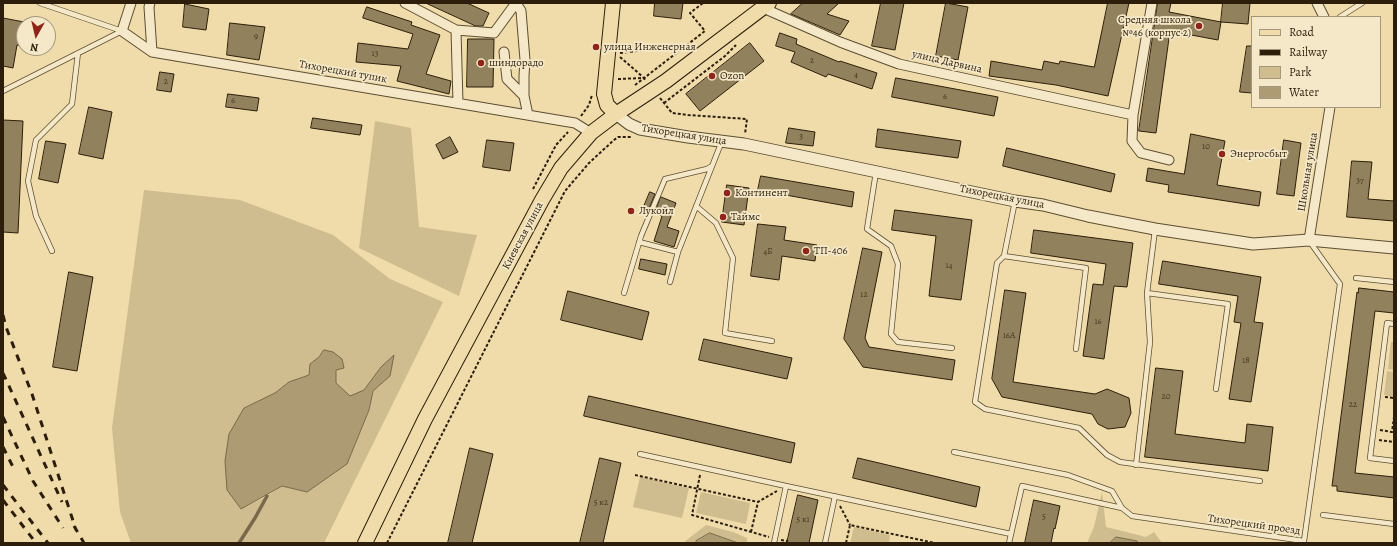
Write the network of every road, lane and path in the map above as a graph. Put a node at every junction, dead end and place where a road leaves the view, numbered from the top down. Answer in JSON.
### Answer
{"nodes":[{"id":1,"x":40,"y":3,"type":"edge"},
{"id":2,"x":130,"y":3,"type":"edge"},
{"id":3,"x":150,"y":3,"type":"edge"},
{"id":4,"x":405,"y":3,"type":"edge"},
{"id":5,"x":516,"y":3,"type":"edge"},
{"id":6,"x":613,"y":3,"type":"edge"},
{"id":7,"x":703,"y":3,"type":"edge"},
{"id":8,"x":1152,"y":3,"type":"edge"},
{"id":9,"x":1317,"y":3,"type":"edge"},
{"id":10,"x":1362,"y":3,"type":"edge"},
{"id":11,"x":766,"y":6,"type":"edge"},
{"id":12,"x":1324,"y":16,"type":"edge"},
{"id":13,"x":1342,"y":16,"type":"edge"},
{"id":14,"x":456,"y":30,"type":"junction"},
{"id":15,"x":122,"y":31,"type":"junction"},
{"id":16,"x":741,"y":40,"type":"dead end"},
{"id":17,"x":687,"y":45,"type":"junction"},
{"id":18,"x":152,"y":52,"type":"junction"},
{"id":19,"x":504,"y":52,"type":"dead end"},
{"id":20,"x":78,"y":53,"type":"junction"},
{"id":21,"x":644,"y":78,"type":"junction"},
{"id":22,"x":613,"y":79,"type":"dead end"},
{"id":23,"x":634,"y":86,"type":"dead end"},
{"id":24,"x":653,"y":90,"type":"junction"},
{"id":25,"x":3,"y":91,"type":"edge"},
{"id":26,"x":524,"y":96,"type":"junction"},
{"id":27,"x":458,"y":103,"type":"junction"},
{"id":28,"x":664,"y":103,"type":"junction"},
{"id":29,"x":1330,"y":108,"type":"edge"},
{"id":30,"x":616,"y":114,"type":"junction"},
{"id":31,"x":528,"y":115,"type":"junction"},
{"id":32,"x":1133,"y":115,"type":"junction"},
{"id":33,"x":592,"y":133,"type":"junction"},
{"id":34,"x":635,"y":137,"type":"dead end"},
{"id":35,"x":722,"y":141,"type":"junction"},
{"id":36,"x":744,"y":144,"type":"junction"},
{"id":37,"x":1168,"y":160,"type":"dead end"},
{"id":38,"x":712,"y":166,"type":"junction"},
{"id":39,"x":876,"y":172,"type":"junction"},
{"id":40,"x":1014,"y":200,"type":"junction"},
{"id":41,"x":696,"y":206,"type":"junction"},
{"id":42,"x":1155,"y":229,"type":"junction"},
{"id":43,"x":1309,"y":240,"type":"junction"},
{"id":44,"x":639,"y":242,"type":"junction"},
{"id":45,"x":1394,"y":248,"type":"edge"},
{"id":46,"x":52,"y":251,"type":"dead end"},
{"id":47,"x":678,"y":252,"type":"junction"},
{"id":48,"x":1004,"y":256,"type":"junction"},
{"id":49,"x":1356,"y":278,"type":"dead end"},
{"id":50,"x":670,"y":282,"type":"dead end"},
{"id":51,"x":1394,"y":282,"type":"edge"},
{"id":52,"x":624,"y":293,"type":"dead end"},
{"id":53,"x":1146,"y":293,"type":"junction"},
{"id":54,"x":1394,"y":324,"type":"edge"},
{"id":55,"x":772,"y":341,"type":"dead end"},
{"id":56,"x":952,"y":348,"type":"dead end"},
{"id":57,"x":1076,"y":349,"type":"dead end"},
{"id":58,"x":1216,"y":389,"type":"dead end"},
{"id":59,"x":1394,"y":417,"type":"edge"},
{"id":60,"x":1373,"y":429,"type":"junction"},
{"id":61,"x":1393,"y":432,"type":"edge"},
{"id":62,"x":1372,"y":439,"type":"junction"},
{"id":63,"x":1394,"y":442,"type":"edge"},
{"id":64,"x":954,"y":452,"type":"dead end"},
{"id":65,"x":640,"y":454,"type":"dead end"},
{"id":66,"x":1394,"y":461,"type":"edge"},
{"id":67,"x":1136,"y":465,"type":"junction"},
{"id":68,"x":702,"y":468,"type":"junction"},
{"id":69,"x":635,"y":475,"type":"dead end"},
{"id":70,"x":1260,"y":481,"type":"dead end"},
{"id":71,"x":786,"y":486,"type":"junction"},
{"id":72,"x":697,"y":489,"type":"junction"},
{"id":73,"x":835,"y":496,"type":"junction"},
{"id":74,"x":758,"y":502,"type":"junction"},
{"id":75,"x":1122,"y":508,"type":"junction"},
{"id":76,"x":1323,"y":515,"type":"dead end"},
{"id":77,"x":1394,"y":524,"type":"edge"},
{"id":78,"x":850,"y":525,"type":"junction"},
{"id":79,"x":751,"y":532,"type":"junction"},
{"id":80,"x":1011,"y":534,"type":"junction"},
{"id":81,"x":775,"y":541,"type":"edge"},
{"id":82,"x":365,"y":543,"type":"edge"},
{"id":83,"x":387,"y":543,"type":"edge"},
{"id":84,"x":825,"y":543,"type":"edge"},
{"id":85,"x":846,"y":543,"type":"edge"},
{"id":86,"x":935,"y":543,"type":"edge"},
{"id":87,"x":1009,"y":543,"type":"edge"}],
"edges":[{"from":1,"to":15,"type":"lane"},
{"from":2,"to":15,"type":"street"},
{"from":3,"to":18,"type":"street"},
{"from":4,"to":14,"type":"street"},
{"from":5,"to":14,"type":"street"},
{"from":5,"to":26,"type":"street"},
{"from":6,"to":30,"type":"main road"},
{"from":7,"to":17,"type":"path"},
{"from":8,"to":32,"type":"street"},
{"from":9,"to":12,"type":"street"},
{"from":10,"to":13,"type":"lane"},
{"from":11,"to":24,"type":"main road","name":"Киевская улица"},
{"from":11,"to":32,"type":"street","name":"улица Дарвина"},
{"from":14,"to":27,"type":"street"},
{"from":15,"to":18,"type":"street","name":"Тихорецкий тупик"},
{"from":15,"to":20,"type":"lane"},
{"from":16,"to":28,"type":"path"},
{"from":17,"to":21,"type":"path"},
{"from":17,"to":21,"type":"path"},
{"from":18,"to":27,"type":"street","name":"Тихорецкий тупик"},
{"from":19,"to":26,"type":"street"},
{"from":20,"to":25,"type":"lane"},
{"from":20,"to":46,"type":"lane"},
{"from":21,"to":22,"type":"path"},
{"from":21,"to":23,"type":"path"},
{"from":21,"to":24,"type":"path"},
{"from":24,"to":28,"type":"path"},
{"from":24,"to":30,"type":"main road","name":"Киевская улица"},
{"from":26,"to":31,"type":"street"},
{"from":27,"to":31,"type":"street","name":"Тихорецкий тупик"},
{"from":28,"to":36,"type":"path"},
{"from":29,"to":43,"type":"street","name":"Школьная улица"},
{"from":30,"to":33,"type":"main road","name":"Киевская улица"},
{"from":30,"to":35,"type":"street","name":"Тихорецкая улица"},
{"from":31,"to":33,"type":"street","name":"Тихорецкий тупик"},
{"from":32,"to":37,"type":"street"},
{"from":33,"to":82,"type":"main road","name":"Киевская улица"},
{"from":34,"to":83,"type":"path"},
{"from":35,"to":36,"type":"street","name":"Тихорецкая улица"},
{"from":35,"to":38,"type":"lane"},
{"from":36,"to":39,"type":"street","name":"Тихорецкая улица"},
{"from":38,"to":41,"type":"lane"},
{"from":38,"to":44,"type":"lane"},
{"from":39,"to":40,"type":"street","name":"Тихорецкая улица"},
{"from":39,"to":56,"type":"lane"},
{"from":40,"to":42,"type":"street","name":"Тихорецкая улица"},
{"from":40,"to":48,"type":"lane"},
{"from":41,"to":47,"type":"lane"},
{"from":41,"to":55,"type":"lane"},
{"from":42,"to":43,"type":"street","name":"Тихорецкая улица"},
{"from":42,"to":53,"type":"lane"},
{"from":43,"to":45,"type":"street","name":"Тихорецкая улица"},
{"from":43,"to":75,"type":"lane","name":"Тихорецкий проезд"},
{"from":44,"to":47,"type":"lane"},
{"from":44,"to":52,"type":"lane"},
{"from":47,"to":50,"type":"lane"},
{"from":48,"to":57,"type":"lane"},
{"from":48,"to":67,"type":"lane"},
{"from":49,"to":51,"type":"lane"},
{"from":53,"to":58,"type":"lane"},
{"from":53,"to":67,"type":"lane"},
{"from":54,"to":60,"type":"lane"},
{"from":59,"to":61,"type":"path"},
{"from":60,"to":61,"type":"path"},
{"from":60,"to":62,"type":"lane"},
{"from":62,"to":63,"type":"path"},
{"from":62,"to":66,"type":"lane"},
{"from":64,"to":75,"type":"lane"},
{"from":65,"to":68,"type":"lane"},
{"from":67,"to":70,"type":"lane"},
{"from":68,"to":71,"type":"lane"},
{"from":68,"to":72,"type":"path"},
{"from":69,"to":72,"type":"path"},
{"from":71,"to":73,"type":"lane"},
{"from":71,"to":74,"type":"path"},
{"from":71,"to":81,"type":"lane"},
{"from":72,"to":74,"type":"path"},
{"from":72,"to":79,"type":"path"},
{"from":73,"to":78,"type":"path"},
{"from":73,"to":80,"type":"lane"},
{"from":73,"to":84,"type":"lane"},
{"from":74,"to":79,"type":"path"},
{"from":75,"to":80,"type":"lane"},
{"from":76,"to":77,"type":"lane"},
{"from":78,"to":85,"type":"path"},
{"from":78,"to":86,"type":"path"},
{"from":79,"to":81,"type":"path"},
{"from":80,"to":87,"type":"lane"}]}
